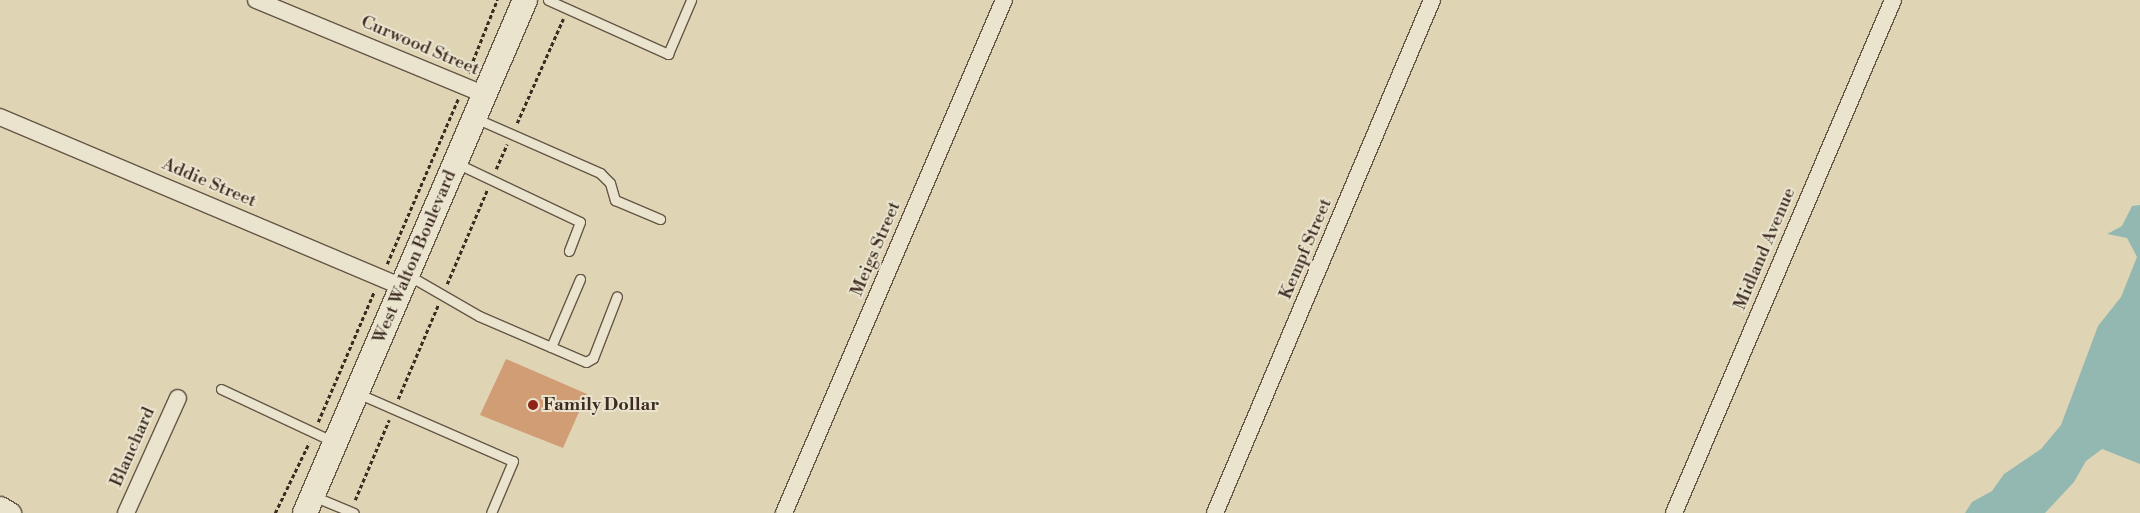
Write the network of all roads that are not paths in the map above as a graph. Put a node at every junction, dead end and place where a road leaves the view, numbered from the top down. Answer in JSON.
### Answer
{"nodes":[{"id":1,"x":256,"y":0,"type":"edge"},
{"id":2,"x":525,"y":0,"type":"edge"},
{"id":3,"x":548,"y":0,"type":"edge"},
{"id":4,"x":691,"y":0,"type":"edge"},
{"id":5,"x":1004,"y":0,"type":"edge"},
{"id":6,"x":1432,"y":0,"type":"edge"},
{"id":7,"x":1893,"y":0,"type":"edge"},
{"id":8,"x":485,"y":95,"type":"junction"},
{"id":9,"x":0,"y":117,"type":"edge"},
{"id":10,"x":475,"y":118,"type":"junction"},
{"id":11,"x":456,"y":163,"type":"junction"},
{"id":12,"x":660,"y":219,"type":"dead end"},
{"id":13,"x":569,"y":250,"type":"dead end"},
{"id":14,"x":580,"y":279,"type":"dead end"},
{"id":15,"x":397,"y":280,"type":"junction"},
{"id":16,"x":617,"y":296,"type":"dead end"},
{"id":17,"x":550,"y":347,"type":"junction"},
{"id":18,"x":221,"y":390,"type":"dead end"},
{"id":19,"x":357,"y":393,"type":"junction"},
{"id":20,"x":178,"y":398,"type":"dead end"},
{"id":21,"x":335,"y":443,"type":"junction"},
{"id":22,"x":309,"y":504,"type":"edge"},
{"id":23,"x":0,"y":507,"type":"edge"},
{"id":24,"x":352,"y":512,"type":"edge"},
{"id":25,"x":10,"y":513,"type":"edge"},
{"id":26,"x":126,"y":513,"type":"edge"},
{"id":27,"x":491,"y":513,"type":"edge"},
{"id":28,"x":784,"y":513,"type":"edge"},
{"id":29,"x":1215,"y":513,"type":"edge"},
{"id":30,"x":1674,"y":513,"type":"edge"}],
"edges":[{"from":1,"to":8,"type":"street","name":"Curwood Street"},
{"from":2,"to":8,"type":"main road","name":"West Walton Boulevard"},
{"from":3,"to":4,"type":"lane"},
{"from":5,"to":28,"type":"street","name":"Meigs Street"},
{"from":6,"to":29,"type":"street","name":"Kempf Street"},
{"from":7,"to":30,"type":"street","name":"Midland Avenue"},
{"from":8,"to":10,"type":"main road","name":"West Walton Boulevard"},
{"from":9,"to":15,"type":"street","name":"Addie Street"},
{"from":10,"to":11,"type":"main road","name":"West Walton Boulevard"},
{"from":10,"to":12,"type":"lane"},
{"from":11,"to":13,"type":"lane"},
{"from":11,"to":15,"type":"main road","name":"West Walton Boulevard"},
{"from":14,"to":17,"type":"lane"},
{"from":15,"to":17,"type":"lane"},
{"from":15,"to":19,"type":"main road","name":"West Walton Boulevard"},
{"from":16,"to":17,"type":"lane"},
{"from":18,"to":21,"type":"lane"},
{"from":19,"to":21,"type":"main road","name":"West Walton Boulevard"},
{"from":19,"to":27,"type":"lane"},
{"from":20,"to":26,"type":"street","name":"Blanchard"},
{"from":21,"to":22,"type":"main road","name":"West Walton Boulevard"},
{"from":22,"to":24,"type":"lane"},
{"from":23,"to":25,"type":"street"}]}
